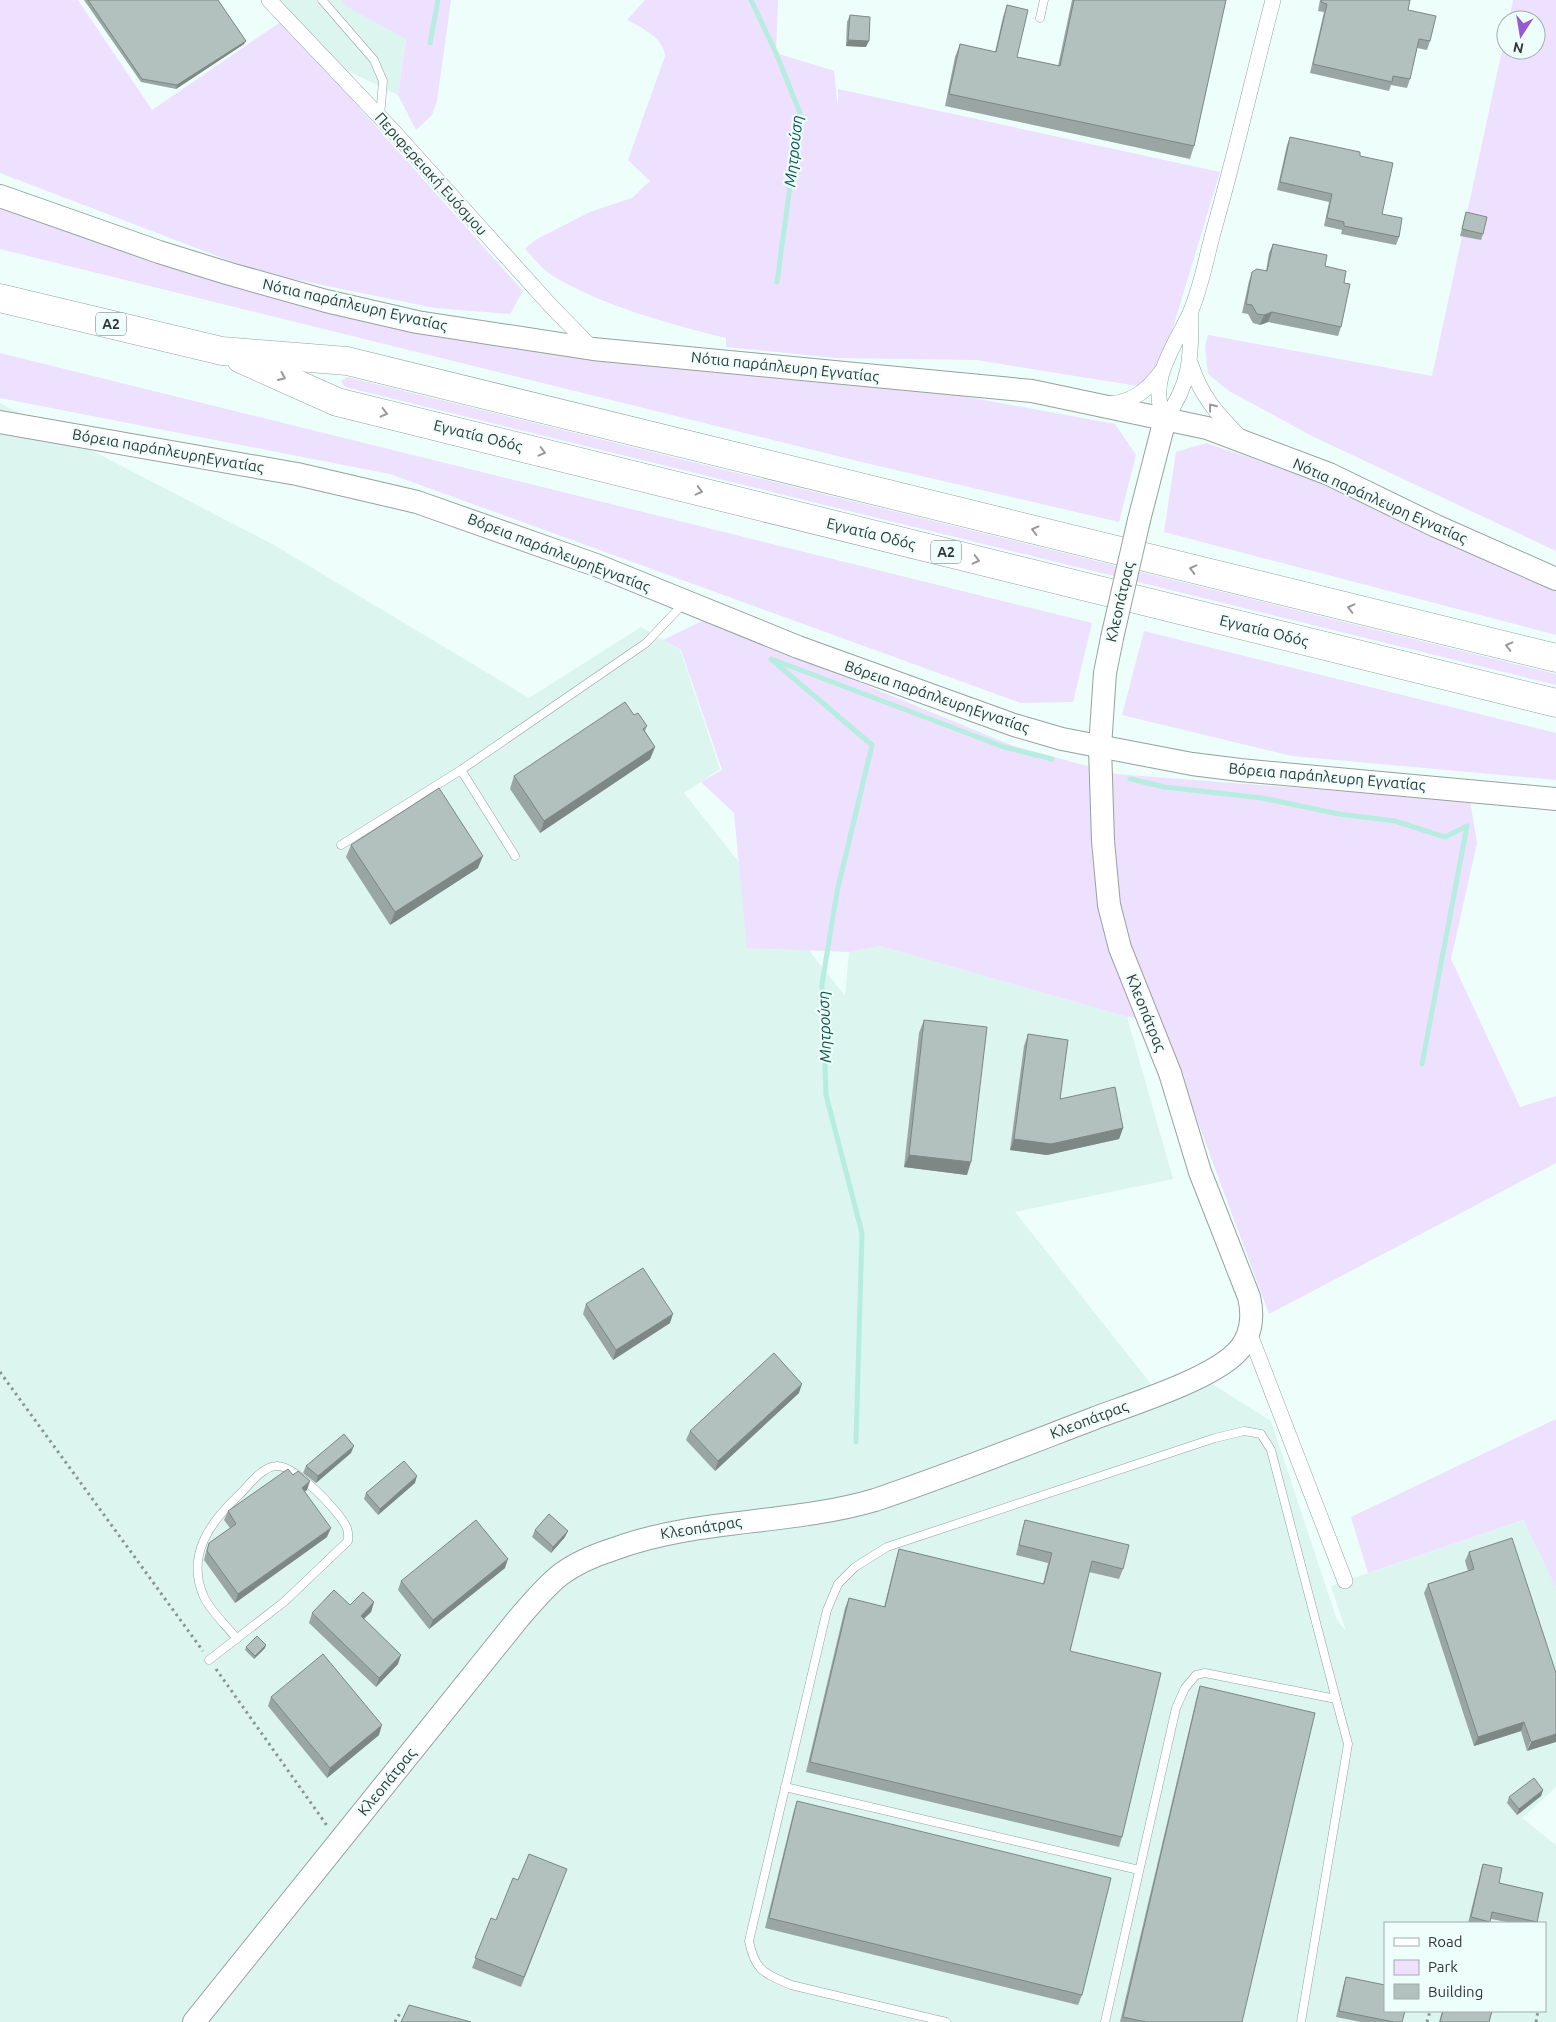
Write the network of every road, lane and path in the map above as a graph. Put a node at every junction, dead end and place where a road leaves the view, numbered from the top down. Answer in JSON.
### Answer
{"nodes":[{"id":1,"x":269,"y":0,"type":"edge"},
{"id":2,"x":322,"y":0,"type":"edge"},
{"id":3,"x":1044,"y":0,"type":"edge"},
{"id":4,"x":1273,"y":0,"type":"edge"},
{"id":5,"x":1040,"y":18,"type":"dead end"},
{"id":6,"x":380,"y":117,"type":"junction"},
{"id":7,"x":0,"y":196,"type":"edge"},
{"id":8,"x":0,"y":298,"type":"edge"},
{"id":9,"x":1191,"y":311,"type":"junction"},
{"id":10,"x":593,"y":349,"type":"junction"},
{"id":11,"x":222,"y":351,"type":"junction"},
{"id":12,"x":1190,"y":361,"type":"junction"},
{"id":13,"x":1162,"y":371,"type":"junction"},
{"id":14,"x":1104,"y":405,"type":"junction"},
{"id":15,"x":1165,"y":419,"type":"junction"},
{"id":16,"x":0,"y":422,"type":"edge"},
{"id":17,"x":1245,"y":442,"type":"junction"},
{"id":18,"x":1556,"y":579,"type":"edge"},
{"id":19,"x":685,"y":602,"type":"junction"},
{"id":20,"x":1556,"y":658,"type":"edge"},
{"id":21,"x":1556,"y":703,"type":"edge"},
{"id":22,"x":1100,"y":747,"type":"junction"},
{"id":23,"x":461,"y":770,"type":"junction"},
{"id":24,"x":1556,"y":799,"type":"edge"},
{"id":25,"x":341,"y":845,"type":"dead end"},
{"id":26,"x":515,"y":856,"type":"dead end"},
{"id":27,"x":1249,"y":1332,"type":"junction"},
{"id":28,"x":0,"y":1372,"type":"edge"},
{"id":29,"x":1345,"y":1581,"type":"dead end"},
{"id":30,"x":237,"y":1639,"type":"junction"},
{"id":31,"x":209,"y":1660,"type":"junction"},
{"id":32,"x":1336,"y":1700,"type":"junction"},
{"id":33,"x":785,"y":1787,"type":"junction"},
{"id":34,"x":338,"y":1841,"type":"junction"},
{"id":35,"x":1139,"y":1870,"type":"junction"},
{"id":36,"x":400,"y":2013,"type":"dead end"},
{"id":37,"x":194,"y":2022,"type":"edge"},
{"id":38,"x":395,"y":2022,"type":"edge"},
{"id":39,"x":946,"y":2022,"type":"edge"},
{"id":40,"x":1105,"y":2022,"type":"edge"},
{"id":41,"x":1301,"y":2022,"type":"edge"}],
"edges":[{"from":1,"to":6,"type":"street","name":"Περιφερειακή Ευόσμου"},
{"from":2,"to":6,"type":"lane"},
{"from":3,"to":5,"type":"lane"},
{"from":4,"to":9,"type":"street"},
{"from":6,"to":10,"type":"street","name":"Περιφερειακή Ευόσμου"},
{"from":7,"to":10,"type":"street","name":"Νότια παράπλευρη Εγνατίας"},
{"from":8,"to":11,"type":"highway","name":"Εγνατία Οδός","number":"Α2"},
{"from":9,"to":12,"type":"street"},
{"from":9,"to":13,"type":"street"},
{"from":10,"to":14,"type":"street","name":"Νότια παράπλευρη Εγνατίας"},
{"from":20,"to":11,"type":"highway","name":"Εγνατία Οδός","number":"Α2","one_way":true},
{"from":11,"to":21,"type":"highway","name":"Εγνατία Οδός","number":"Α2","one_way":true},
{"from":12,"to":15,"type":"street"},
{"from":17,"to":12,"type":"street","one_way":true},
{"from":13,"to":14,"type":"street"},
{"from":13,"to":15,"type":"street"},
{"from":14,"to":15,"type":"street","name":"Νότια παράπλευρη Εγνατίας"},
{"from":15,"to":17,"type":"street","name":"Νότια παράπλευρη Εγνατίας"},
{"from":15,"to":22,"type":"street","name":"Κλεοπάτρας","bridge":true},
{"from":16,"to":19,"type":"street","name":"Βόρεια παράπλευρηΕγνατίας"},
{"from":17,"to":18,"type":"street","name":"Νότια παράπλευρη Εγνατίας"},
{"from":19,"to":22,"type":"street","name":"Βόρεια παράπλευρηΕγνατίας"},
{"from":19,"to":23,"type":"lane"},
{"from":22,"to":24,"type":"street","name":"Βόρεια παράπλευρη Εγνατίας"},
{"from":22,"to":27,"type":"street","name":"Κλεοπάτρας"},
{"from":23,"to":25,"type":"lane"},
{"from":23,"to":26,"type":"lane"},
{"from":27,"to":29,"type":"street"},
{"from":27,"to":34,"type":"street","name":"Κλεοπάτρας"},
{"from":28,"to":31,"type":"path"},
{"from":30,"to":30,"type":"lane"},
{"from":30,"to":31,"type":"lane"},
{"from":31,"to":34,"type":"path"},
{"from":32,"to":33,"type":"lane"},
{"from":32,"to":35,"type":"lane"},
{"from":32,"to":41,"type":"lane"},
{"from":33,"to":35,"type":"lane"},
{"from":33,"to":39,"type":"lane"},
{"from":34,"to":37,"type":"street","name":"Κλεοπάτρας"},
{"from":35,"to":40,"type":"lane"},
{"from":36,"to":38,"type":"path"}]}
